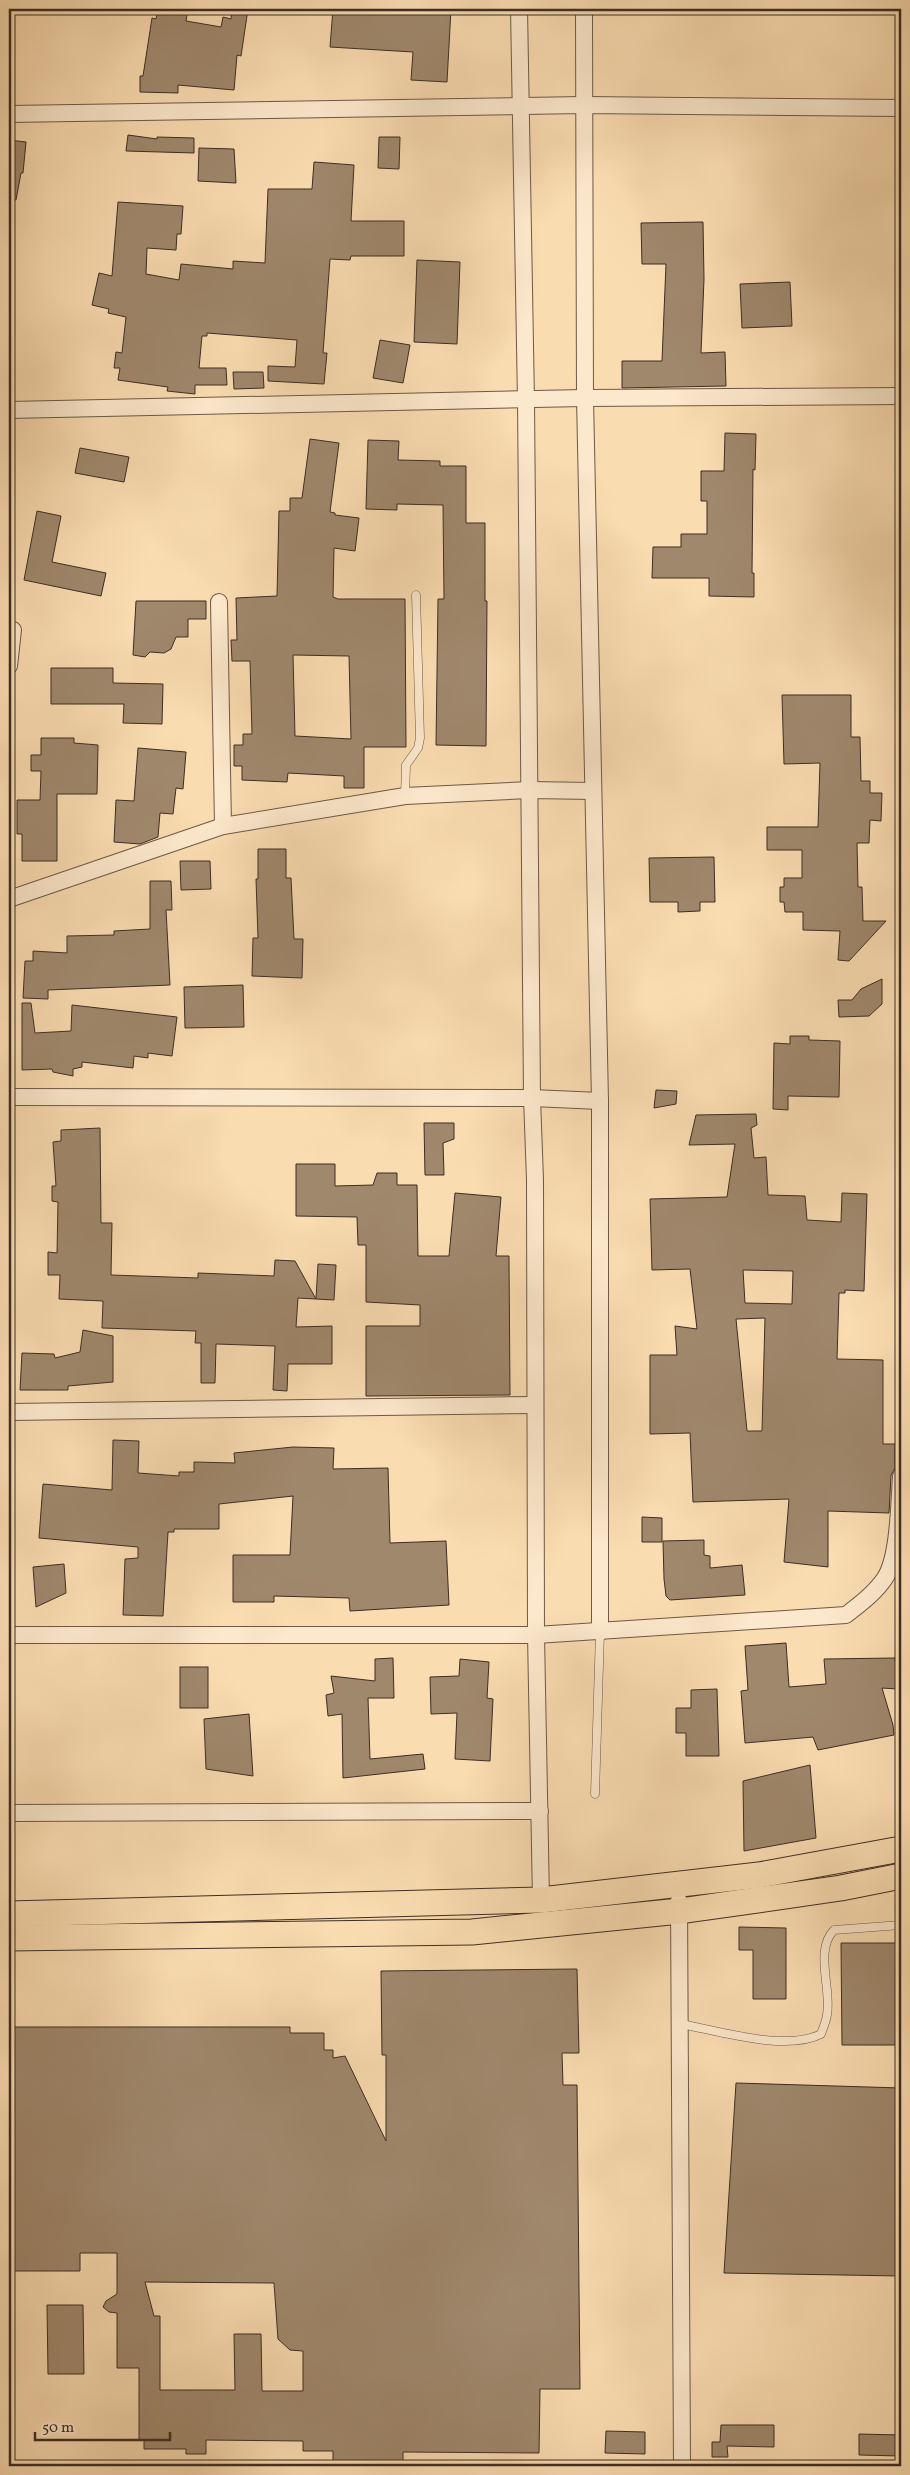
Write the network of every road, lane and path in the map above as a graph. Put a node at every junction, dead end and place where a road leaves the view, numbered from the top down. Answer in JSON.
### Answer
{"nodes":[{"id":1,"x":519,"y":9,"type":"edge"},
{"id":2,"x":584,"y":9,"type":"edge"},
{"id":3,"x":583,"y":105,"type":"junction"},
{"id":4,"x":522,"y":107,"type":"junction"},
{"id":5,"x":901,"y":108,"type":"edge"},
{"id":6,"x":9,"y":114,"type":"edge"},
{"id":7,"x":901,"y":396,"type":"edge"},
{"id":8,"x":586,"y":398,"type":"junction"},
{"id":9,"x":526,"y":401,"type":"junction"},
{"id":10,"x":9,"y":410,"type":"edge"},
{"id":11,"x":416,"y":595,"type":"dead end"},
{"id":12,"x":219,"y":602,"type":"dead end"},
{"id":13,"x":13,"y":630,"type":"dead end"},
{"id":14,"x":9,"y":666,"type":"edge"},
{"id":15,"x":530,"y":790,"type":"junction"},
{"id":16,"x":593,"y":792,"type":"junction"},
{"id":17,"x":404,"y":796,"type":"junction"},
{"id":18,"x":223,"y":826,"type":"junction"},
{"id":19,"x":9,"y":899,"type":"edge"},
{"id":20,"x":9,"y":1097,"type":"edge"},
{"id":21,"x":532,"y":1098,"type":"junction"},
{"id":22,"x":600,"y":1101,"type":"junction"},
{"id":23,"x":535,"y":1405,"type":"junction"},
{"id":24,"x":9,"y":1412,"type":"edge"},
{"id":25,"x":901,"y":1476,"type":"edge"},
{"id":26,"x":600,"y":1632,"type":"junction"},
{"id":27,"x":9,"y":1635,"type":"edge"},
{"id":28,"x":536,"y":1635,"type":"junction"},
{"id":29,"x":595,"y":1794,"type":"dead end"},
{"id":30,"x":540,"y":1811,"type":"junction"},
{"id":31,"x":9,"y":1813,"type":"edge"},
{"id":32,"x":901,"y":1848,"type":"edge"},
{"id":33,"x":901,"y":1876,"type":"edge"},
{"id":34,"x":677,"y":1886,"type":"junction"},
{"id":35,"x":541,"y":1900,"type":"junction"},
{"id":36,"x":680,"y":1911,"type":"junction"},
{"id":37,"x":9,"y":1914,"type":"edge"},
{"id":38,"x":901,"y":1925,"type":"edge"},
{"id":39,"x":9,"y":1938,"type":"edge"},
{"id":40,"x":681,"y":2024,"type":"junction"},
{"id":41,"x":682,"y":2466,"type":"edge"}],
"edges":[{"from":1,"to":4,"type":"street"},
{"from":2,"to":3,"type":"street"},
{"from":3,"to":4,"type":"street"},
{"from":3,"to":5,"type":"street"},
{"from":3,"to":8,"type":"street"},
{"from":4,"to":6,"type":"street"},
{"from":4,"to":9,"type":"street"},
{"from":7,"to":8,"type":"street"},
{"from":8,"to":9,"type":"street"},
{"from":8,"to":16,"type":"street"},
{"from":9,"to":10,"type":"street"},
{"from":9,"to":15,"type":"street"},
{"from":11,"to":17,"type":"lane"},
{"from":12,"to":18,"type":"street"},
{"from":13,"to":14,"type":"street"},
{"from":15,"to":16,"type":"street"},
{"from":15,"to":17,"type":"street"},
{"from":15,"to":21,"type":"street"},
{"from":16,"to":22,"type":"street"},
{"from":17,"to":18,"type":"street"},
{"from":18,"to":19,"type":"street"},
{"from":20,"to":21,"type":"street"},
{"from":21,"to":22,"type":"street"},
{"from":21,"to":23,"type":"street"},
{"from":22,"to":26,"type":"street"},
{"from":23,"to":24,"type":"street"},
{"from":23,"to":28,"type":"street"},
{"from":25,"to":26,"type":"street"},
{"from":26,"to":28,"type":"street"},
{"from":26,"to":29,"type":"lane"},
{"from":27,"to":28,"type":"street"},
{"from":28,"to":30,"type":"street"},
{"from":30,"to":31,"type":"street"},
{"from":30,"to":35,"type":"street"},
{"from":32,"to":34,"type":"main road"},
{"from":33,"to":36,"type":"main road"},
{"from":34,"to":35,"type":"main road"},
{"from":34,"to":36,"type":"street"},
{"from":35,"to":37,"type":"main road"},
{"from":36,"to":39,"type":"main road"},
{"from":36,"to":40,"type":"street"},
{"from":38,"to":40,"type":"lane"},
{"from":40,"to":41,"type":"street"}]}
